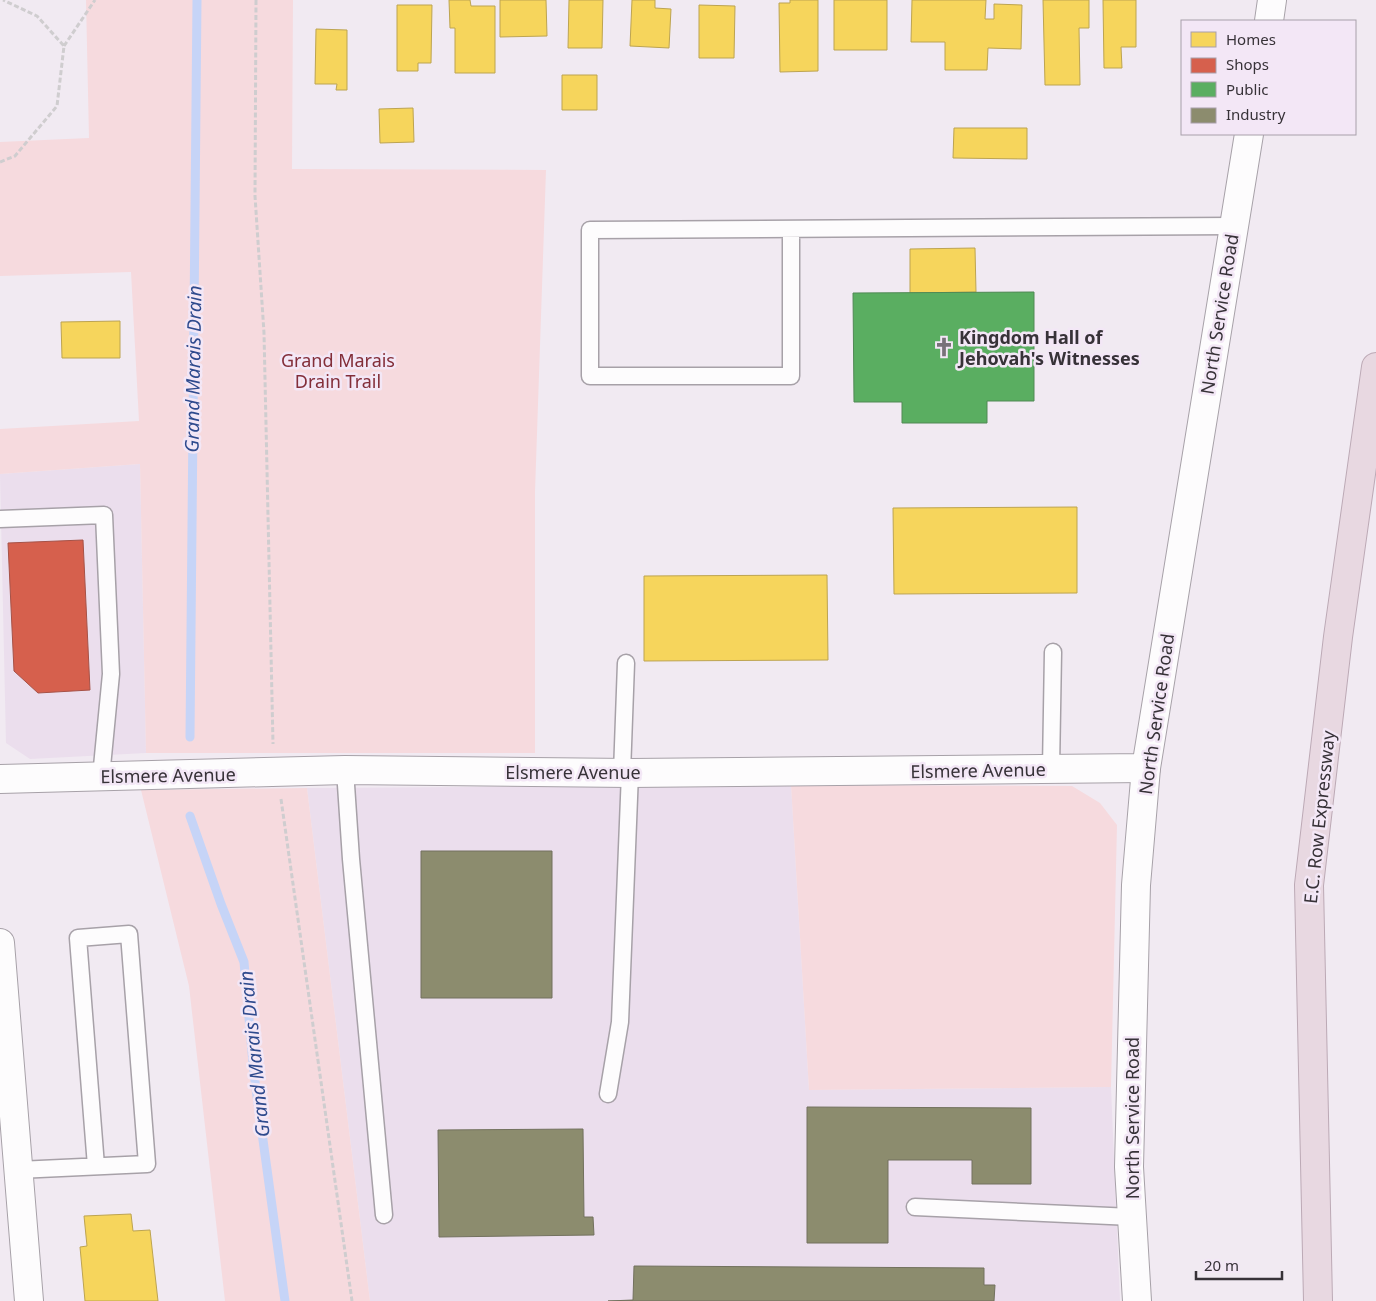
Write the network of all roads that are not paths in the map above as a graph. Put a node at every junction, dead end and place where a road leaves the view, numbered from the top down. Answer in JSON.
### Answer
{"nodes":[{"id":1,"x":1272,"y":0,"type":"edge"},
{"id":2,"x":1269,"y":20,"type":"edge"},
{"id":3,"x":1249,"y":135,"type":"edge"},
{"id":4,"x":1233,"y":226,"type":"junction"},
{"id":5,"x":791,"y":228,"type":"junction"},
{"id":6,"x":1376,"y":367,"type":"edge"},
{"id":7,"x":0,"y":519,"type":"edge"},
{"id":8,"x":1053,"y":652,"type":"dead end"},
{"id":9,"x":626,"y":663,"type":"dead end"},
{"id":10,"x":1146,"y":768,"type":"junction"},
{"id":11,"x":1051,"y":769,"type":"junction"},
{"id":12,"x":345,"y":770,"type":"junction"},
{"id":13,"x":626,"y":773,"type":"junction"},
{"id":14,"x":102,"y":777,"type":"junction"},
{"id":15,"x":0,"y":779,"type":"edge"},
{"id":16,"x":1308,"y":885,"type":"junction"},
{"id":17,"x":0,"y":943,"type":"edge"},
{"id":18,"x":608,"y":1094,"type":"dead end"},
{"id":19,"x":96,"y":1166,"type":"junction"},
{"id":20,"x":18,"y":1170,"type":"junction"},
{"id":21,"x":915,"y":1208,"type":"dead end"},
{"id":22,"x":384,"y":1215,"type":"dead end"},
{"id":23,"x":1132,"y":1218,"type":"junction"},
{"id":24,"x":29,"y":1301,"type":"edge"},
{"id":25,"x":1137,"y":1301,"type":"edge"},
{"id":26,"x":1299,"y":1301,"type":"edge"},
{"id":27,"x":1318,"y":1301,"type":"edge"}],
"edges":[{"from":1,"to":2,"type":"street"},
{"from":3,"to":4,"type":"street","name":"North Service Road"},
{"from":4,"to":5,"type":"lane"},
{"from":4,"to":10,"type":"street","name":"North Service Road"},
{"from":5,"to":5,"type":"lane"},
{"from":6,"to":16,"type":"highway","name":"E.C. Row Expressway"},
{"from":7,"to":14,"type":"lane"},
{"from":8,"to":11,"type":"lane"},
{"from":9,"to":13,"type":"lane"},
{"from":10,"to":11,"type":"street","name":"Elsmere Avenue"},
{"from":10,"to":23,"type":"street","name":"North Service Road"},
{"from":11,"to":13,"type":"street","name":"Elsmere Avenue"},
{"from":12,"to":13,"type":"street","name":"Elsmere Avenue"},
{"from":12,"to":14,"type":"street","name":"Elsmere Avenue"},
{"from":12,"to":22,"type":"lane"},
{"from":13,"to":18,"type":"lane"},
{"from":14,"to":15,"type":"street","name":"Elsmere Avenue"},
{"from":16,"to":26,"type":"highway"},
{"from":16,"to":27,"type":"highway","name":"E.C. Row Expressway"},
{"from":17,"to":20,"type":"street"},
{"from":19,"to":19,"type":"lane"},
{"from":19,"to":20,"type":"lane"},
{"from":20,"to":24,"type":"street"},
{"from":21,"to":23,"type":"lane"},
{"from":23,"to":25,"type":"street","name":"North Service Road"}]}
